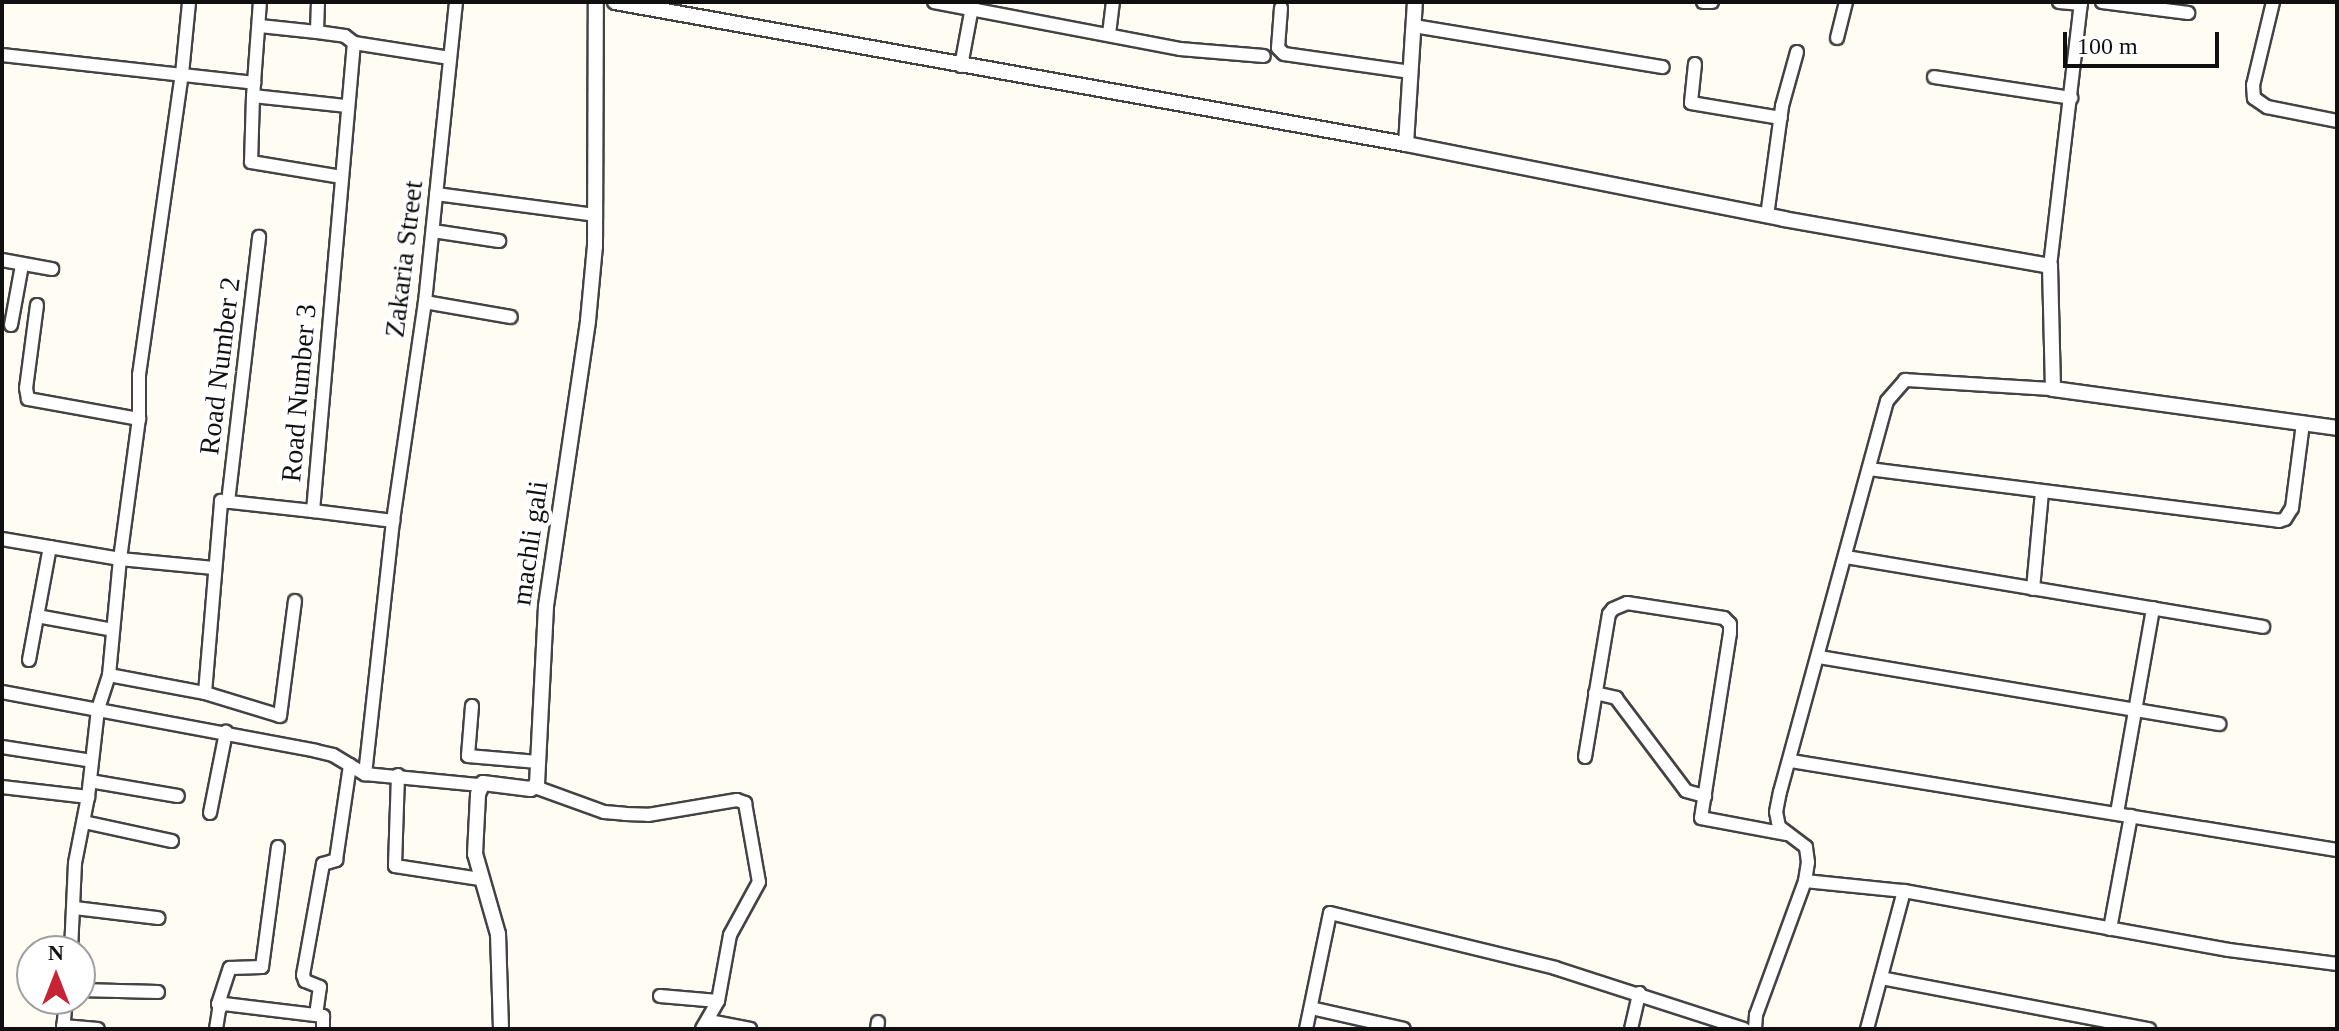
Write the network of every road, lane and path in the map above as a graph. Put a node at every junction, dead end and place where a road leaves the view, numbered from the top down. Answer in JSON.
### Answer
{"nodes":[{"id":1,"x":189,"y":2,"type":"edge"},
{"id":2,"x":260,"y":2,"type":"edge"},
{"id":3,"x":318,"y":2,"type":"edge"},
{"id":4,"x":456,"y":2,"type":"edge"},
{"id":5,"x":596,"y":2,"type":"edge"},
{"id":6,"x":615,"y":2,"type":"edge"},
{"id":7,"x":934,"y":2,"type":"edge"},
{"id":8,"x":1113,"y":2,"type":"edge"},
{"id":9,"x":1415,"y":2,"type":"edge"},
{"id":10,"x":1703,"y":2,"type":"edge"},
{"id":11,"x":1712,"y":2,"type":"edge"},
{"id":12,"x":1846,"y":2,"type":"edge"},
{"id":13,"x":2059,"y":2,"type":"edge"},
{"id":14,"x":2102,"y":2,"type":"edge"},
{"id":15,"x":2273,"y":2,"type":"edge"},
{"id":16,"x":2081,"y":3,"type":"edge"},
{"id":17,"x":972,"y":5,"type":"edge"},
{"id":18,"x":1281,"y":8,"type":"dead end"},
{"id":19,"x":2188,"y":13,"type":"dead end"},
{"id":20,"x":260,"y":26,"type":"junction"},
{"id":21,"x":1414,"y":26,"type":"junction"},
{"id":22,"x":317,"y":32,"type":"junction"},
{"id":23,"x":1109,"y":34,"type":"junction"},
{"id":24,"x":1837,"y":38,"type":"dead end"},
{"id":25,"x":354,"y":43,"type":"junction"},
{"id":26,"x":1797,"y":52,"type":"dead end"},
{"id":27,"x":2,"y":55,"type":"edge"},
{"id":28,"x":1264,"y":56,"type":"dead end"},
{"id":29,"x":450,"y":58,"type":"junction"},
{"id":30,"x":1695,"y":64,"type":"dead end"},
{"id":31,"x":961,"y":66,"type":"junction"},
{"id":32,"x":1663,"y":67,"type":"dead end"},
{"id":33,"x":1411,"y":72,"type":"junction"},
{"id":34,"x":182,"y":74,"type":"junction"},
{"id":35,"x":1934,"y":77,"type":"dead end"},
{"id":36,"x":254,"y":89,"type":"junction"},
{"id":37,"x":2071,"y":98,"type":"junction"},
{"id":38,"x":347,"y":106,"type":"junction"},
{"id":39,"x":1781,"y":118,"type":"junction"},
{"id":40,"x":2337,"y":121,"type":"edge"},
{"id":41,"x":1406,"y":144,"type":"junction"},
{"id":42,"x":342,"y":177,"type":"junction"},
{"id":43,"x":436,"y":194,"type":"junction"},
{"id":44,"x":595,"y":215,"type":"junction"},
{"id":45,"x":1767,"y":216,"type":"junction"},
{"id":46,"x":433,"y":231,"type":"junction"},
{"id":47,"x":259,"y":237,"type":"dead end"},
{"id":48,"x":499,"y":241,"type":"dead end"},
{"id":49,"x":2,"y":260,"type":"edge"},
{"id":50,"x":22,"y":265,"type":"junction"},
{"id":51,"x":2050,"y":266,"type":"junction"},
{"id":52,"x":52,"y":269,"type":"dead end"},
{"id":53,"x":425,"y":302,"type":"junction"},
{"id":54,"x":37,"y":305,"type":"dead end"},
{"id":55,"x":511,"y":317,"type":"dead end"},
{"id":56,"x":11,"y":325,"type":"dead end"},
{"id":57,"x":2053,"y":389,"type":"junction"},
{"id":58,"x":139,"y":419,"type":"junction"},
{"id":59,"x":2303,"y":423,"type":"junction"},
{"id":60,"x":2337,"y":428,"type":"edge"},
{"id":61,"x":1869,"y":469,"type":"junction"},
{"id":62,"x":2042,"y":492,"type":"junction"},
{"id":63,"x":228,"y":502,"type":"junction"},
{"id":64,"x":313,"y":511,"type":"junction"},
{"id":65,"x":393,"y":521,"type":"junction"},
{"id":66,"x":2,"y":539,"type":"edge"},
{"id":67,"x":50,"y":547,"type":"junction"},
{"id":68,"x":1846,"y":557,"type":"junction"},
{"id":69,"x":120,"y":559,"type":"junction"},
{"id":70,"x":214,"y":568,"type":"junction"},
{"id":71,"x":2033,"y":589,"type":"junction"},
{"id":72,"x":295,"y":601,"type":"dead end"},
{"id":73,"x":2153,"y":608,"type":"junction"},
{"id":74,"x":37,"y":616,"type":"junction"},
{"id":75,"x":2263,"y":627,"type":"dead end"},
{"id":76,"x":113,"y":630,"type":"junction"},
{"id":77,"x":1819,"y":657,"type":"junction"},
{"id":78,"x":29,"y":660,"type":"dead end"},
{"id":79,"x":109,"y":675,"type":"junction"},
{"id":80,"x":2,"y":692,"type":"edge"},
{"id":81,"x":205,"y":693,"type":"junction"},
{"id":82,"x":1595,"y":693,"type":"junction"},
{"id":83,"x":472,"y":706,"type":"dead end"},
{"id":84,"x":98,"y":709,"type":"junction"},
{"id":85,"x":2137,"y":713,"type":"junction"},
{"id":86,"x":2219,"y":724,"type":"dead end"},
{"id":87,"x":226,"y":732,"type":"junction"},
{"id":88,"x":2,"y":747,"type":"edge"},
{"id":89,"x":1585,"y":757,"type":"dead end"},
{"id":90,"x":92,"y":761,"type":"junction"},
{"id":91,"x":1791,"y":761,"type":"junction"},
{"id":92,"x":538,"y":762,"type":"junction"},
{"id":93,"x":350,"y":765,"type":"junction"},
{"id":94,"x":365,"y":774,"type":"junction"},
{"id":95,"x":398,"y":775,"type":"junction"},
{"id":96,"x":90,"y":781,"type":"junction"},
{"id":97,"x":480,"y":785,"type":"junction"},
{"id":98,"x":2,"y":787,"type":"edge"},
{"id":99,"x":535,"y":787,"type":"junction"},
{"id":100,"x":178,"y":796,"type":"dead end"},
{"id":101,"x":1705,"y":796,"type":"junction"},
{"id":102,"x":88,"y":797,"type":"junction"},
{"id":103,"x":210,"y":813,"type":"dead end"},
{"id":104,"x":2117,"y":813,"type":"junction"},
{"id":105,"x":2131,"y":816,"type":"junction"},
{"id":106,"x":84,"y":822,"type":"junction"},
{"id":107,"x":1786,"y":834,"type":"junction"},
{"id":108,"x":172,"y":841,"type":"dead end"},
{"id":109,"x":278,"y":847,"type":"dead end"},
{"id":110,"x":2337,"y":850,"type":"edge"},
{"id":111,"x":480,"y":879,"type":"junction"},
{"id":112,"x":1805,"y":881,"type":"junction"},
{"id":113,"x":1904,"y":891,"type":"junction"},
{"id":114,"x":75,"y":908,"type":"junction"},
{"id":115,"x":158,"y":918,"type":"dead end"},
{"id":116,"x":2110,"y":929,"type":"junction"},
{"id":117,"x":72,"y":935,"type":"edge"},
{"id":118,"x":2337,"y":964,"type":"edge"},
{"id":119,"x":1881,"y":978,"type":"junction"},
{"id":120,"x":96,"y":990,"type":"edge"},
{"id":121,"x":158,"y":992,"type":"dead end"},
{"id":122,"x":1639,"y":993,"type":"junction"},
{"id":123,"x":660,"y":996,"type":"dead end"},
{"id":124,"x":718,"y":1001,"type":"junction"},
{"id":125,"x":224,"y":1004,"type":"junction"},
{"id":126,"x":1311,"y":1008,"type":"junction"},
{"id":127,"x":316,"y":1015,"type":"junction"},
{"id":128,"x":705,"y":1025,"type":"edge"},
{"id":129,"x":63,"y":1028,"type":"edge"},
{"id":130,"x":98,"y":1029,"type":"edge"},
{"id":131,"x":216,"y":1029,"type":"edge"},
{"id":132,"x":323,"y":1029,"type":"edge"},
{"id":133,"x":501,"y":1029,"type":"edge"},
{"id":134,"x":750,"y":1029,"type":"edge"},
{"id":135,"x":1306,"y":1029,"type":"edge"},
{"id":136,"x":1404,"y":1029,"type":"edge"},
{"id":137,"x":1631,"y":1029,"type":"edge"},
{"id":138,"x":1744,"y":1029,"type":"edge"},
{"id":139,"x":1755,"y":1029,"type":"edge"},
{"id":140,"x":1867,"y":1029,"type":"edge"},
{"id":141,"x":2149,"y":1029,"type":"edge"}],
"edges":[{"from":1,"to":34,"type":"street"},
{"from":2,"to":20,"type":"street"},
{"from":3,"to":22,"type":"street"},
{"from":4,"to":29,"type":"street","name":"Zakaria Street"},
{"from":5,"to":44,"type":"street","name":"machli gali"},
{"from":6,"to":31,"type":"street"},
{"from":7,"to":17,"type":"street"},
{"from":8,"to":23,"type":"street"},
{"from":9,"to":21,"type":"street"},
{"from":10,"to":11,"type":"street"},
{"from":12,"to":24,"type":"street"},
{"from":13,"to":16,"type":"street"},
{"from":14,"to":19,"type":"street"},
{"from":15,"to":40,"type":"street"},
{"from":16,"to":37,"type":"street"},
{"from":17,"to":23,"type":"street"},
{"from":17,"to":31,"type":"street"},
{"from":18,"to":33,"type":"street"},
{"from":20,"to":22,"type":"street"},
{"from":20,"to":36,"type":"street"},
{"from":21,"to":32,"type":"street"},
{"from":21,"to":33,"type":"street"},
{"from":22,"to":25,"type":"street"},
{"from":23,"to":28,"type":"street"},
{"from":25,"to":29,"type":"street"},
{"from":25,"to":38,"type":"street","name":"Road Number 3"},
{"from":26,"to":39,"type":"street"},
{"from":27,"to":34,"type":"street"},
{"from":29,"to":43,"type":"street","name":"Zakaria Street"},
{"from":30,"to":39,"type":"street"},
{"from":31,"to":41,"type":"street"},
{"from":33,"to":41,"type":"street"},
{"from":34,"to":36,"type":"street"},
{"from":34,"to":58,"type":"street"},
{"from":35,"to":37,"type":"street"},
{"from":36,"to":38,"type":"street"},
{"from":36,"to":42,"type":"street"},
{"from":37,"to":51,"type":"street"},
{"from":38,"to":42,"type":"street","name":"Road Number 3"},
{"from":39,"to":45,"type":"street"},
{"from":41,"to":45,"type":"street"},
{"from":42,"to":64,"type":"street","name":"Road Number 3"},
{"from":43,"to":44,"type":"street"},
{"from":43,"to":46,"type":"street","name":"Zakaria Street"},
{"from":44,"to":92,"type":"street","name":"machli gali"},
{"from":45,"to":51,"type":"street"},
{"from":46,"to":48,"type":"street"},
{"from":46,"to":53,"type":"street","name":"Zakaria Street"},
{"from":47,"to":63,"type":"street","name":"Road Number 2"},
{"from":49,"to":50,"type":"street"},
{"from":50,"to":52,"type":"street"},
{"from":50,"to":56,"type":"street"},
{"from":51,"to":57,"type":"street"},
{"from":53,"to":55,"type":"street"},
{"from":53,"to":65,"type":"street","name":"Zakaria Street"},
{"from":54,"to":58,"type":"street"},
{"from":57,"to":59,"type":"street"},
{"from":57,"to":61,"type":"street"},
{"from":58,"to":69,"type":"street"},
{"from":59,"to":60,"type":"street"},
{"from":59,"to":62,"type":"street"},
{"from":61,"to":62,"type":"street"},
{"from":61,"to":68,"type":"street"},
{"from":62,"to":71,"type":"street"},
{"from":63,"to":64,"type":"street","name":"Road Number 3"},
{"from":63,"to":70,"type":"street"},
{"from":64,"to":65,"type":"street"},
{"from":65,"to":94,"type":"street","name":"Zakaria Street"},
{"from":66,"to":67,"type":"street"},
{"from":67,"to":69,"type":"street"},
{"from":67,"to":74,"type":"street"},
{"from":68,"to":71,"type":"street"},
{"from":68,"to":77,"type":"street"},
{"from":69,"to":70,"type":"street"},
{"from":69,"to":76,"type":"street"},
{"from":70,"to":81,"type":"street"},
{"from":71,"to":73,"type":"street"},
{"from":72,"to":81,"type":"street"},
{"from":73,"to":75,"type":"street"},
{"from":73,"to":85,"type":"street"},
{"from":74,"to":76,"type":"street"},
{"from":74,"to":78,"type":"street"},
{"from":76,"to":79,"type":"street"},
{"from":77,"to":85,"type":"street"},
{"from":77,"to":91,"type":"street"},
{"from":79,"to":81,"type":"street"},
{"from":79,"to":84,"type":"street"},
{"from":80,"to":84,"type":"street"},
{"from":82,"to":89,"type":"street"},
{"from":82,"to":101,"type":"street"},
{"from":82,"to":101,"type":"street"},
{"from":83,"to":92,"type":"street"},
{"from":84,"to":87,"type":"street"},
{"from":84,"to":90,"type":"street"},
{"from":85,"to":86,"type":"street"},
{"from":85,"to":104,"type":"street"},
{"from":87,"to":93,"type":"street"},
{"from":87,"to":103,"type":"street"},
{"from":88,"to":90,"type":"street"},
{"from":90,"to":96,"type":"street"},
{"from":91,"to":104,"type":"street"},
{"from":91,"to":107,"type":"street"},
{"from":92,"to":99,"type":"street","name":"machli gali"},
{"from":93,"to":94,"type":"street"},
{"from":93,"to":127,"type":"street"},
{"from":94,"to":95,"type":"street"},
{"from":95,"to":97,"type":"street"},
{"from":95,"to":111,"type":"street"},
{"from":96,"to":100,"type":"street"},
{"from":96,"to":102,"type":"street"},
{"from":97,"to":99,"type":"street"},
{"from":97,"to":111,"type":"street"},
{"from":98,"to":102,"type":"street"},
{"from":99,"to":124,"type":"street"},
{"from":101,"to":107,"type":"street"},
{"from":102,"to":106,"type":"street"},
{"from":104,"to":105,"type":"street"},
{"from":105,"to":110,"type":"street"},
{"from":105,"to":116,"type":"street"},
{"from":106,"to":108,"type":"street"},
{"from":106,"to":114,"type":"street"},
{"from":107,"to":112,"type":"street"},
{"from":109,"to":125,"type":"street"},
{"from":111,"to":133,"type":"street"},
{"from":112,"to":113,"type":"street"},
{"from":112,"to":139,"type":"street"},
{"from":113,"to":116,"type":"street"},
{"from":113,"to":119,"type":"street"},
{"from":114,"to":115,"type":"street"},
{"from":114,"to":117,"type":"street"},
{"from":116,"to":118,"type":"street"},
{"from":119,"to":140,"type":"street"},
{"from":119,"to":141,"type":"street"},
{"from":120,"to":121,"type":"street"},
{"from":122,"to":126,"type":"street"},
{"from":122,"to":137,"type":"street"},
{"from":122,"to":138,"type":"street"},
{"from":123,"to":124,"type":"street"},
{"from":124,"to":128,"type":"street"},
{"from":125,"to":127,"type":"street"},
{"from":125,"to":131,"type":"street"},
{"from":126,"to":135,"type":"street"},
{"from":126,"to":136,"type":"street"},
{"from":127,"to":132,"type":"street"},
{"from":128,"to":134,"type":"street"},
{"from":129,"to":130,"type":"street"}]}
